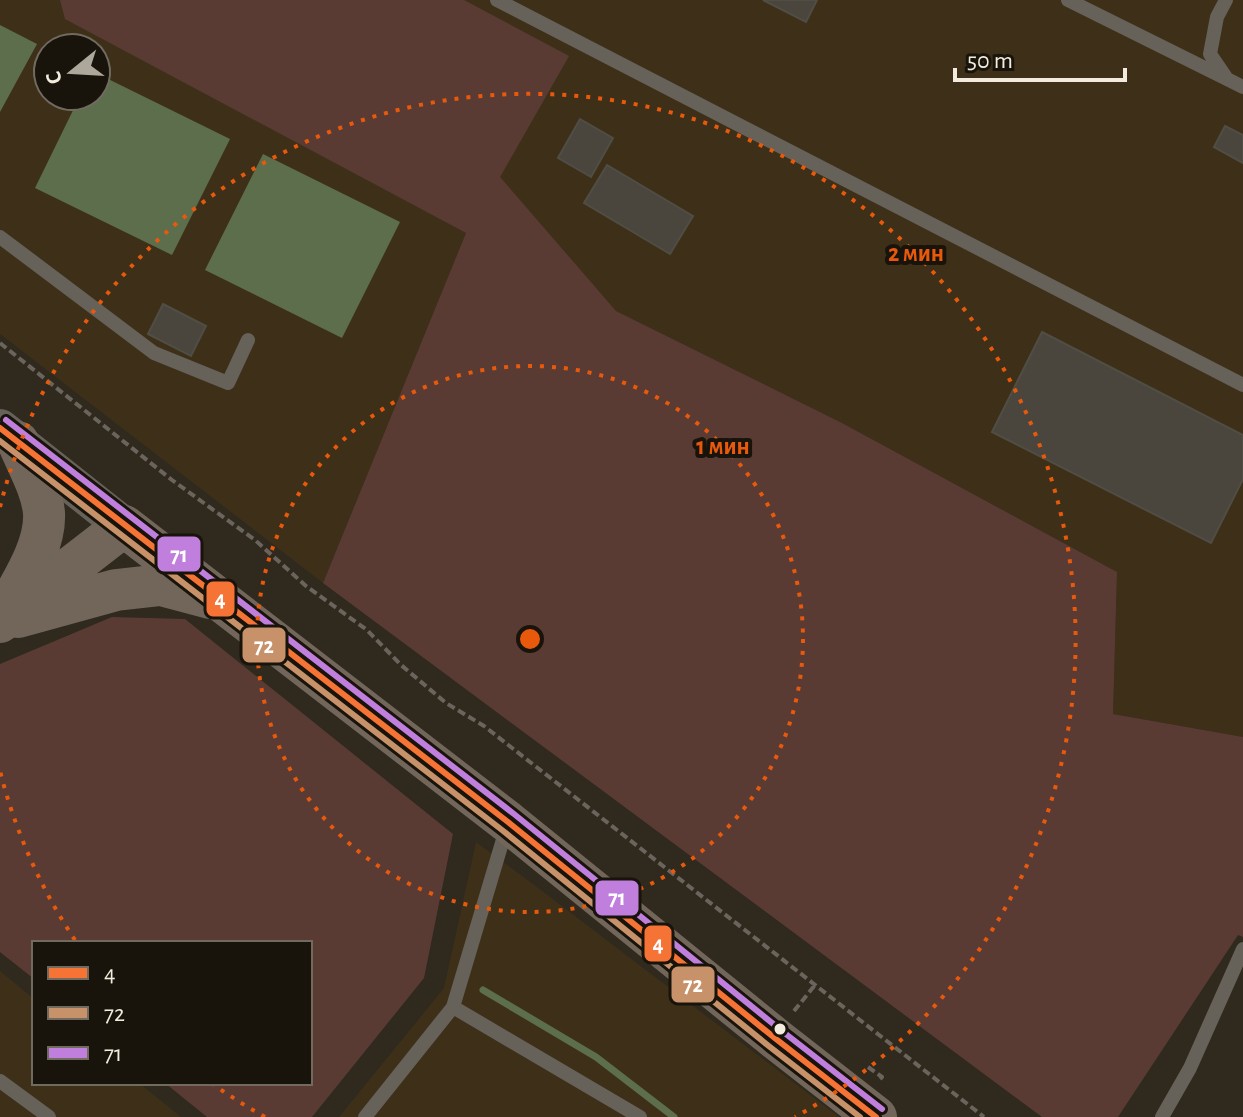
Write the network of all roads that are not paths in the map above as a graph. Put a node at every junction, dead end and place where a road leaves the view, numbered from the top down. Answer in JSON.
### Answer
{"nodes":[{"id":1,"x":497,"y":0,"type":"edge"},
{"id":2,"x":1068,"y":0,"type":"edge"},
{"id":3,"x":1226,"y":0,"type":"edge"},
{"id":4,"x":1227,"y":79,"type":"junction"},
{"id":5,"x":1243,"y":87,"type":"edge"},
{"id":6,"x":0,"y":237,"type":"edge"},
{"id":7,"x":248,"y":340,"type":"dead end"},
{"id":8,"x":1243,"y":385,"type":"edge"},
{"id":9,"x":9,"y":435,"type":"edge"},
{"id":10,"x":124,"y":526,"type":"junction"},
{"id":11,"x":223,"y":602,"type":"junction"},
{"id":12,"x":0,"y":622,"type":"edge"},
{"id":13,"x":508,"y":822,"type":"junction"},
{"id":14,"x":1243,"y":949,"type":"edge"},
{"id":15,"x":453,"y":1007,"type":"junction"},
{"id":16,"x":0,"y":1081,"type":"edge"},
{"id":17,"x":49,"y":1117,"type":"edge"},
{"id":18,"x":365,"y":1117,"type":"edge"},
{"id":19,"x":640,"y":1117,"type":"edge"},
{"id":20,"x":876,"y":1117,"type":"edge"},
{"id":21,"x":1162,"y":1117,"type":"edge"}],
"edges":[{"from":1,"to":8,"type":"lane"},
{"from":2,"to":4,"type":"lane"},
{"from":3,"to":4,"type":"lane"},
{"from":4,"to":5,"type":"lane"},
{"from":6,"to":7,"type":"lane"},
{"from":9,"to":10,"type":"main road"},
{"from":9,"to":12,"type":"main road"},
{"from":10,"to":11,"type":"main road"},
{"from":10,"to":12,"type":"main road"},
{"from":11,"to":12,"type":"main road"},
{"from":11,"to":13,"type":"main road"},
{"from":13,"to":15,"type":"lane"},
{"from":13,"to":20,"type":"main road"},
{"from":14,"to":21,"type":"lane"},
{"from":15,"to":18,"type":"lane"},
{"from":15,"to":19,"type":"lane"},
{"from":16,"to":17,"type":"lane"}]}
